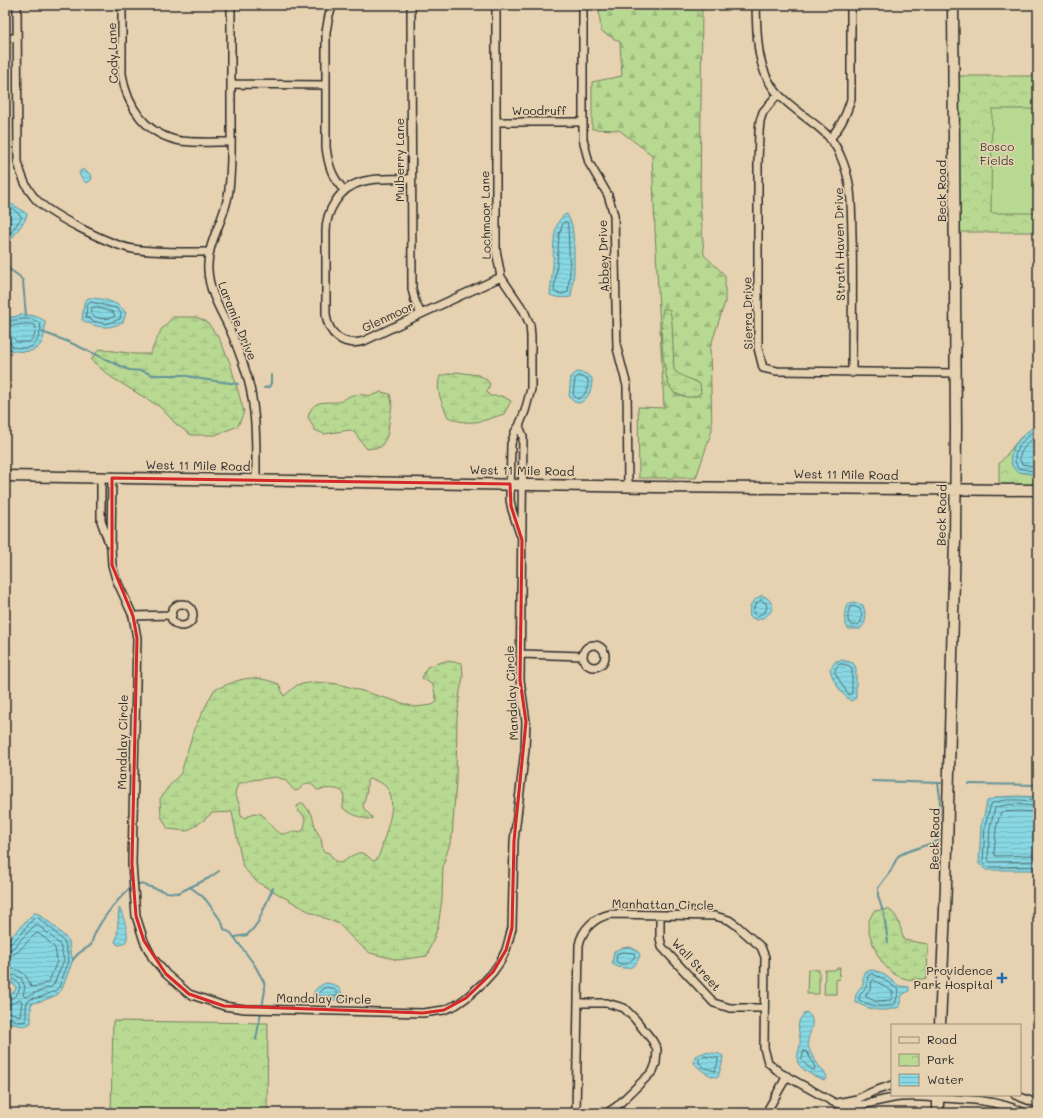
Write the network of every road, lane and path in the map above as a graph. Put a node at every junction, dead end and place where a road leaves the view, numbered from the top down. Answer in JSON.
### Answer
{"nodes":[{"id":1,"x":17,"y":5,"type":"edge"},
{"id":2,"x":122,"y":5,"type":"edge"},
{"id":3,"x":231,"y":5,"type":"edge"},
{"id":4,"x":333,"y":5,"type":"edge"},
{"id":5,"x":411,"y":5,"type":"edge"},
{"id":6,"x":496,"y":5,"type":"edge"},
{"id":7,"x":756,"y":5,"type":"edge"},
{"id":8,"x":851,"y":5,"type":"edge"},
{"id":9,"x":953,"y":5,"type":"edge"},
{"id":10,"x":584,"y":6,"type":"edge"},
{"id":11,"x":5,"y":38,"type":"edge"},
{"id":12,"x":17,"y":38,"type":"junction"},
{"id":13,"x":231,"y":84,"type":"junction"},
{"id":14,"x":326,"y":85,"type":"junction"},
{"id":15,"x":778,"y":94,"type":"junction"},
{"id":16,"x":496,"y":122,"type":"junction"},
{"id":17,"x":583,"y":122,"type":"junction"},
{"id":18,"x":830,"y":139,"type":"junction"},
{"id":19,"x":231,"y":142,"type":"junction"},
{"id":20,"x":411,"y":179,"type":"junction"},
{"id":21,"x":344,"y":190,"type":"junction"},
{"id":22,"x":210,"y":252,"type":"junction"},
{"id":23,"x":501,"y":277,"type":"junction"},
{"id":24,"x":421,"y":314,"type":"junction"},
{"id":25,"x":852,"y":373,"type":"junction"},
{"id":26,"x":956,"y":373,"type":"junction"},
{"id":27,"x":519,"y":426,"type":"junction"},
{"id":28,"x":5,"y":476,"type":"edge"},
{"id":29,"x":101,"y":478,"type":"junction"},
{"id":30,"x":112,"y":478,"type":"junction"},
{"id":31,"x":256,"y":480,"type":"junction"},
{"id":32,"x":510,"y":484,"type":"junction"},
{"id":33,"x":522,"y":484,"type":"junction"},
{"id":34,"x":628,"y":486,"type":"junction"},
{"id":35,"x":956,"y":490,"type":"junction"},
{"id":36,"x":1038,"y":490,"type":"edge"},
{"id":37,"x":522,"y":540,"type":"junction"},
{"id":38,"x":111,"y":547,"type":"junction"},
{"id":39,"x":172,"y":615,"type":"dead end"},
{"id":40,"x":133,"y":616,"type":"junction"},
{"id":41,"x":520,"y":654,"type":"junction"},
{"id":42,"x":583,"y":656,"type":"dead end"},
{"id":43,"x":660,"y":915,"type":"junction"},
{"id":44,"x":578,"y":1003,"type":"junction"},
{"id":45,"x":764,"y":1008,"type":"junction"},
{"id":46,"x":940,"y":1024,"type":"edge"},
{"id":47,"x":787,"y":1076,"type":"junction"},
{"id":48,"x":891,"y":1085,"type":"edge"},
{"id":49,"x":872,"y":1092,"type":"junction"},
{"id":50,"x":896,"y":1096,"type":"edge"},
{"id":51,"x":938,"y":1096,"type":"edge"},
{"id":52,"x":1018,"y":1096,"type":"edge"},
{"id":53,"x":874,"y":1102,"type":"junction"},
{"id":54,"x":835,"y":1103,"type":"junction"},
{"id":55,"x":1038,"y":1104,"type":"edge"},
{"id":56,"x":576,"y":1113,"type":"edge"},
{"id":57,"x":607,"y":1113,"type":"edge"},
{"id":58,"x":766,"y":1113,"type":"edge"},
{"id":59,"x":938,"y":1113,"type":"edge"},
{"id":60,"x":1025,"y":1113,"type":"edge"}],
"edges":[{"from":1,"to":12,"type":"street"},
{"from":2,"to":19,"type":"street","name":"Cody Lane"},
{"from":3,"to":13,"type":"street","name":"Laramie Drive"},
{"from":4,"to":14,"type":"street"},
{"from":5,"to":20,"type":"street","name":"Mulberry Lane"},
{"from":6,"to":16,"type":"street","name":"Lochmoor Lane"},
{"from":7,"to":15,"type":"street","name":"Strath Haven Drive"},
{"from":8,"to":18,"type":"street"},
{"from":9,"to":26,"type":"street","name":"Beck Road"},
{"from":10,"to":17,"type":"street","name":"Abbey Drive"},
{"from":11,"to":12,"type":"street"},
{"from":12,"to":22,"type":"street"},
{"from":13,"to":14,"type":"street"},
{"from":13,"to":19,"type":"street","name":"Laramie Drive"},
{"from":14,"to":21,"type":"street"},
{"from":15,"to":18,"type":"street","name":"Strath Haven Drive"},
{"from":15,"to":25,"type":"street","name":"Sierra Drive"},
{"from":16,"to":17,"type":"street","name":"Woodruff"},
{"from":16,"to":23,"type":"street","name":"Lochmoor Lane"},
{"from":17,"to":34,"type":"street","name":"Abbey Drive"},
{"from":18,"to":25,"type":"street","name":"Strath Haven Drive"},
{"from":19,"to":22,"type":"street","name":"Laramie Drive"},
{"from":20,"to":21,"type":"street","name":"Glenmoor"},
{"from":20,"to":24,"type":"street","name":"Mulberry Lane"},
{"from":21,"to":24,"type":"street","name":"Glenmoor"},
{"from":22,"to":31,"type":"street","name":"Laramie Drive"},
{"from":23,"to":24,"type":"street","name":"Glenmoor"},
{"from":23,"to":27,"type":"street","name":"Lochmoor Lane"},
{"from":25,"to":26,"type":"street","name":"Sierra Drive"},
{"from":26,"to":35,"type":"street","name":"Beck Road"},
{"from":27,"to":32,"type":"street","name":"Lochmoor Lane"},
{"from":27,"to":33,"type":"street","name":"Mandalay Circle"},
{"from":28,"to":29,"type":"street","name":"West 11 Mile Road"},
{"from":29,"to":30,"type":"street","name":"West 11 Mile Road"},
{"from":29,"to":38,"type":"street"},
{"from":30,"to":31,"type":"street","name":"West 11 Mile Road"},
{"from":30,"to":38,"type":"street","name":"Mandalay Circle"},
{"from":31,"to":32,"type":"street","name":"West 11 Mile Road"},
{"from":32,"to":33,"type":"street","name":"West 11 Mile Road"},
{"from":32,"to":37,"type":"street","name":"Lochmoor Lane"},
{"from":33,"to":34,"type":"street","name":"West 11 Mile Road"},
{"from":33,"to":37,"type":"street","name":"Mandalay Circle"},
{"from":34,"to":35,"type":"street","name":"West 11 Mile Road"},
{"from":35,"to":36,"type":"street","name":"West 11 Mile Road"},
{"from":35,"to":46,"type":"street","name":"Beck Road"},
{"from":37,"to":41,"type":"street","name":"Mandalay Circle"},
{"from":38,"to":40,"type":"street","name":"Mandalay Circle"},
{"from":39,"to":40,"type":"street"},
{"from":40,"to":41,"type":"street","name":"Mandalay Circle"},
{"from":41,"to":42,"type":"street"},
{"from":43,"to":44,"type":"street","name":"Manhattan Circle"},
{"from":43,"to":45,"type":"street","name":"Wall Street"},
{"from":43,"to":45,"type":"street","name":"Manhattan Circle"},
{"from":44,"to":56,"type":"street","name":"Manhattan Circle"},
{"from":44,"to":57,"type":"street"},
{"from":45,"to":47,"type":"street","name":"Manhattan Circle"},
{"from":47,"to":54,"type":"street","name":"Manhattan Circle"},
{"from":47,"to":58,"type":"street"},
{"from":48,"to":49,"type":"street"},
{"from":49,"to":53,"type":"street"},
{"from":49,"to":54,"type":"street"},
{"from":50,"to":51,"type":"street","name":"Manhattan Circle"},
{"from":50,"to":53,"type":"street","name":"Manhattan Circle"},
{"from":51,"to":59,"type":"street"},
{"from":51,"to":60,"type":"street","name":"Manhattan Circle"},
{"from":52,"to":55,"type":"street"},
{"from":53,"to":54,"type":"street","name":"Manhattan Circle"}]}
